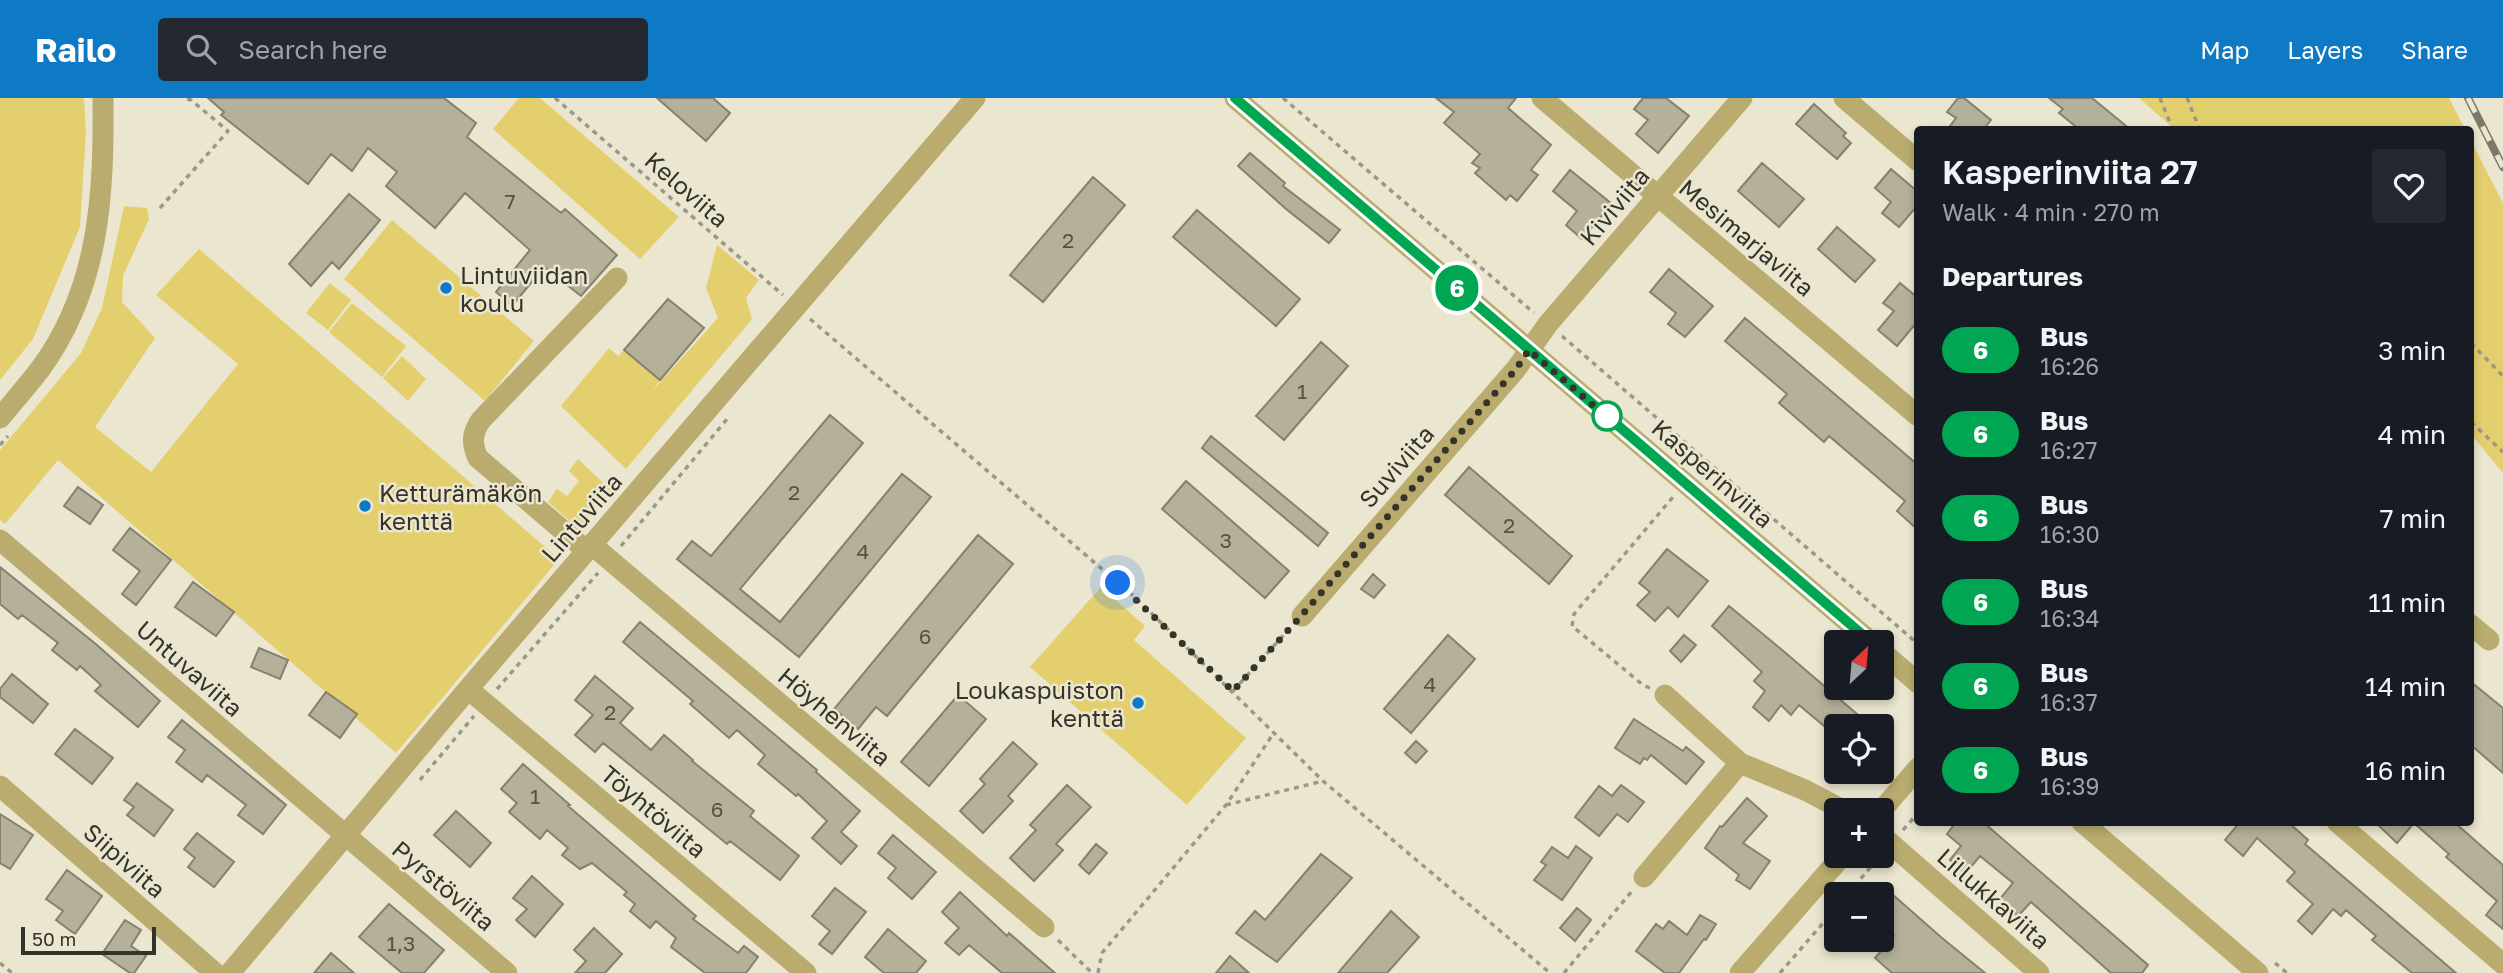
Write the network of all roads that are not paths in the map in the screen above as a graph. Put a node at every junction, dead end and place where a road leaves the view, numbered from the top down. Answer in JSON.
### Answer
{"nodes":[{"id":1,"x":103,"y":98,"type":"edge"},
{"id":2,"x":975,"y":98,"type":"edge"},
{"id":3,"x":1235,"y":98,"type":"edge"},
{"id":4,"x":1542,"y":98,"type":"edge"},
{"id":5,"x":1742,"y":98,"type":"edge"},
{"id":6,"x":1844,"y":98,"type":"edge"},
{"id":7,"x":1914,"y":158,"type":"edge"},
{"id":8,"x":1657,"y":195,"type":"junction"},
{"id":9,"x":617,"y":278,"type":"dead end"},
{"id":10,"x":1529,"y":350,"type":"junction"},
{"id":11,"x":1914,"y":413,"type":"edge"},
{"id":12,"x":0,"y":418,"type":"edge"},
{"id":13,"x":0,"y":540,"type":"edge"},
{"id":14,"x":590,"y":548,"type":"junction"},
{"id":15,"x":1302,"y":615,"type":"road end"},
{"id":16,"x":2474,"y":628,"type":"edge"},
{"id":17,"x":1857,"y":630,"type":"edge"},
{"id":18,"x":2489,"y":640,"type":"dead end"},
{"id":19,"x":1894,"y":663,"type":"edge"},
{"id":20,"x":1914,"y":680,"type":"edge"},
{"id":21,"x":468,"y":689,"type":"junction"},
{"id":22,"x":1665,"y":695,"type":"road end"},
{"id":23,"x":1740,"y":763,"type":"junction"},
{"id":24,"x":1914,"y":773,"type":"edge"},
{"id":25,"x":0,"y":786,"type":"edge"},
{"id":26,"x":1892,"y":798,"type":"edge"},
{"id":27,"x":1824,"y":800,"type":"edge"},
{"id":28,"x":2087,"y":826,"type":"edge"},
{"id":29,"x":2342,"y":826,"type":"edge"},
{"id":30,"x":346,"y":836,"type":"junction"},
{"id":31,"x":1894,"y":846,"type":"edge"},
{"id":32,"x":1832,"y":868,"type":"edge"},
{"id":33,"x":1644,"y":877,"type":"road end"},
{"id":34,"x":1044,"y":927,"type":"road end"},
{"id":35,"x":2503,"y":964,"type":"edge"},
{"id":36,"x":215,"y":973,"type":"edge"},
{"id":37,"x":230,"y":973,"type":"edge"},
{"id":38,"x":507,"y":973,"type":"edge"},
{"id":39,"x":806,"y":973,"type":"edge"},
{"id":40,"x":1740,"y":973,"type":"edge"},
{"id":41,"x":2039,"y":973,"type":"edge"},
{"id":42,"x":2258,"y":973,"type":"edge"}],
"edges":[{"from":1,"to":12,"type":"street"},
{"from":2,"to":14,"type":"street","name":"Lintuviita"},
{"from":3,"to":10,"type":"street","name":"Kasperinviita"},
{"from":4,"to":8,"type":"street","name":"Mesimarjaviita"},
{"from":5,"to":8,"type":"street","name":"Kiviviita"},
{"from":6,"to":7,"type":"street"},
{"from":8,"to":10,"type":"street","name":"Kiviviita"},
{"from":8,"to":11,"type":"street","name":"Mesimarjaviita"},
{"from":9,"to":14,"type":"street","name":"Höyhenviita"},
{"from":10,"to":15,"type":"street","name":"Suviviita"},
{"from":10,"to":17,"type":"street","name":"Kasperinviita"},
{"from":13,"to":30,"type":"street","name":"Untuvaviita"},
{"from":14,"to":21,"type":"street","name":"Lintuviita"},
{"from":14,"to":34,"type":"street","name":"Höyhenviita"},
{"from":16,"to":18,"type":"street"},
{"from":19,"to":20,"type":"street"},
{"from":21,"to":30,"type":"street","name":"Lintuviita"},
{"from":21,"to":39,"type":"street","name":"Töyhtöviita"},
{"from":22,"to":23,"type":"street"},
{"from":23,"to":27,"type":"street"},
{"from":23,"to":33,"type":"street"},
{"from":24,"to":26,"type":"street"},
{"from":25,"to":36,"type":"street","name":"Siipiviita"},
{"from":28,"to":42,"type":"street"},
{"from":29,"to":35,"type":"street"},
{"from":30,"to":37,"type":"street","name":"Lintuviita"},
{"from":30,"to":38,"type":"street","name":"Pyrstöviita"},
{"from":31,"to":41,"type":"street","name":"Lillukkaviita"},
{"from":32,"to":40,"type":"street"}]}
